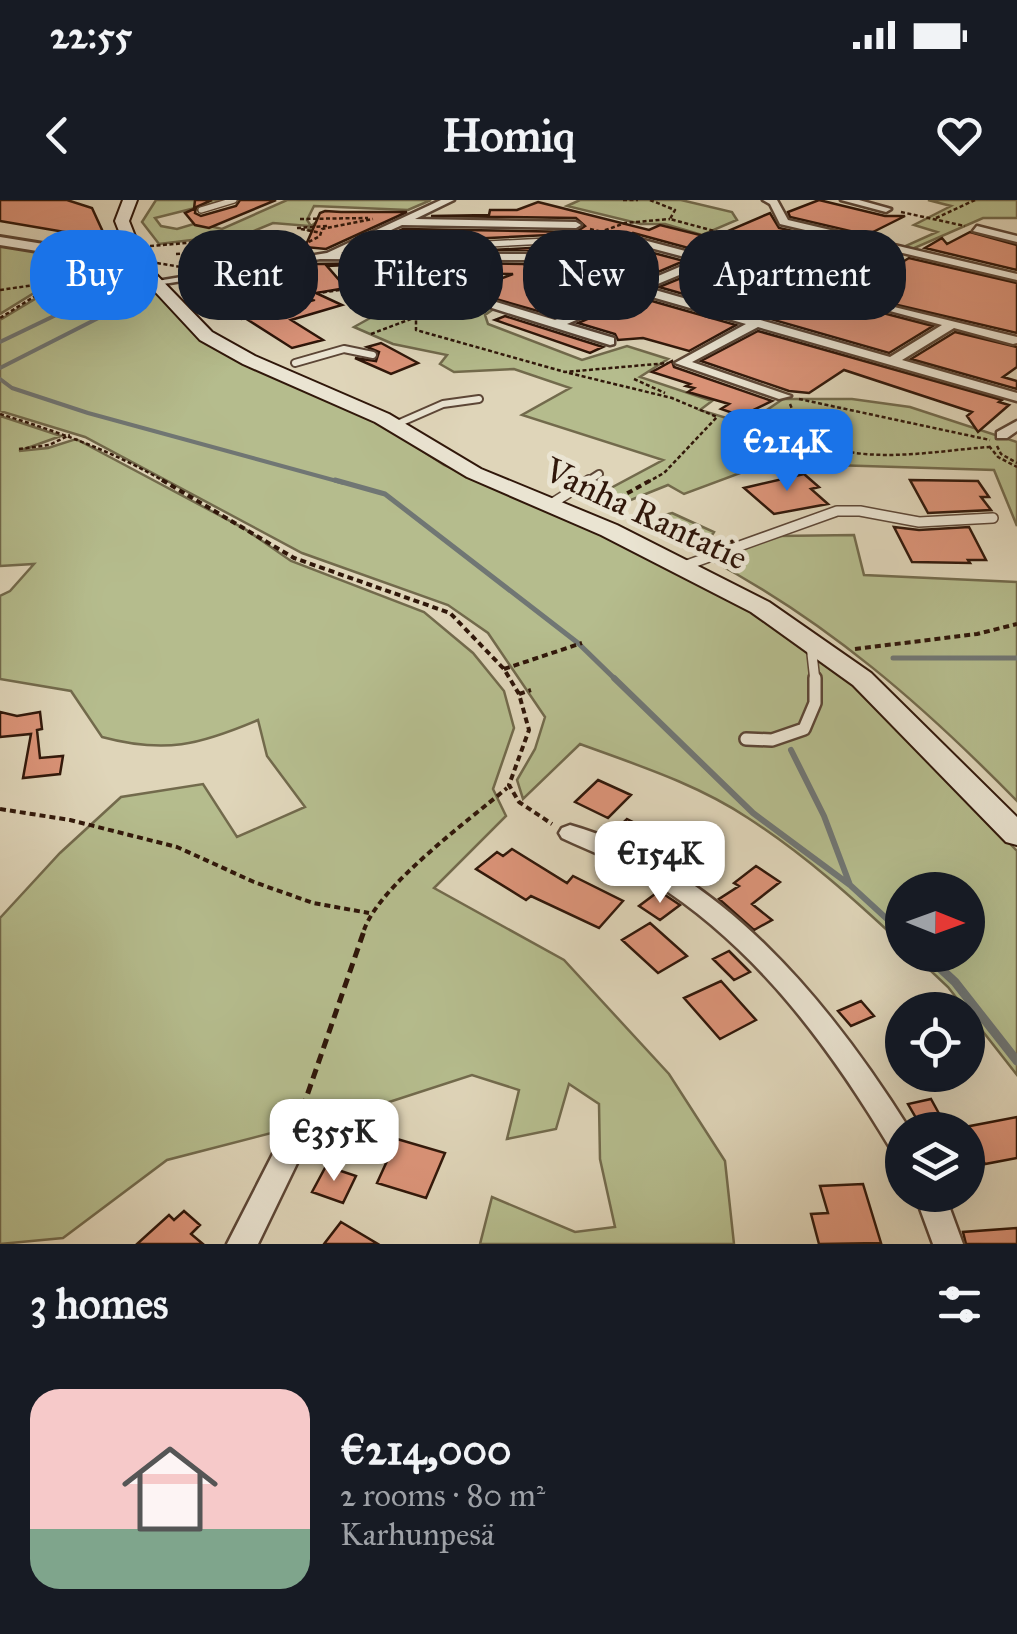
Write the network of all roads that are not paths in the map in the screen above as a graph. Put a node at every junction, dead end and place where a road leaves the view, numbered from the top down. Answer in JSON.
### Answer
{"nodes":[{"id":1,"x":130,"y":200,"type":"edge"},
{"id":2,"x":234,"y":200,"type":"edge"},
{"id":3,"x":449,"y":200,"type":"edge"},
{"id":4,"x":846,"y":200,"type":"edge"},
{"id":5,"x":774,"y":201,"type":"edge"},
{"id":6,"x":886,"y":209,"type":"road end"},
{"id":7,"x":201,"y":210,"type":"dead end"},
{"id":8,"x":402,"y":222,"type":"junction"},
{"id":9,"x":576,"y":225,"type":"road end"},
{"id":10,"x":977,"y":229,"type":"road end"},
{"id":11,"x":128,"y":230,"type":"edge"},
{"id":12,"x":1017,"y":239,"type":"edge"},
{"id":13,"x":0,"y":241,"type":"edge"},
{"id":14,"x":30,"y":246,"type":"edge"},
{"id":15,"x":320,"y":256,"type":"joint"},
{"id":16,"x":338,"y":256,"type":"edge"},
{"id":17,"x":1017,"y":277,"type":"edge"},
{"id":18,"x":158,"y":283,"type":"edge"},
{"id":19,"x":659,"y":295,"type":"edge"},
{"id":20,"x":503,"y":308,"type":"edge"},
{"id":21,"x":906,"y":312,"type":"edge"},
{"id":22,"x":565,"y":320,"type":"edge"},
{"id":23,"x":556,"y":324,"type":"junction"},
{"id":24,"x":754,"y":324,"type":"junction"},
{"id":25,"x":952,"y":324,"type":"junction"},
{"id":26,"x":1013,"y":340,"type":"dead end"},
{"id":27,"x":610,"y":341,"type":"dead end"},
{"id":28,"x":328,"y":344,"type":"dead end"},
{"id":29,"x":373,"y":354,"type":"dead end"},
{"id":30,"x":892,"y":362,"type":"junction"},
{"id":31,"x":286,"y":367,"type":"junction"},
{"id":32,"x":784,"y":396,"type":"road end"},
{"id":33,"x":1017,"y":397,"type":"edge"},
{"id":34,"x":479,"y":400,"type":"dead end"},
{"id":35,"x":395,"y":425,"type":"junction"},
{"id":36,"x":1017,"y":425,"type":"edge"},
{"id":37,"x":996,"y":438,"type":"road end"},
{"id":38,"x":599,"y":474,"type":"dead end"},
{"id":39,"x":551,"y":504,"type":"junction"},
{"id":40,"x":993,"y":518,"type":"dead end"},
{"id":41,"x":684,"y":566,"type":"junction"},
{"id":42,"x":810,"y":639,"type":"junction"},
{"id":43,"x":746,"y":739,"type":"dead end"},
{"id":44,"x":570,"y":833,"type":"road end"},
{"id":45,"x":1017,"y":835,"type":"edge"},
{"id":46,"x":885,"y":1116,"type":"edge"},
{"id":47,"x":286,"y":1157,"type":"road end"},
{"id":48,"x":936,"y":1212,"type":"edge"},
{"id":49,"x":242,"y":1244,"type":"edge"},
{"id":50,"x":948,"y":1244,"type":"edge"}],
"edges":[{"from":1,"to":11,"type":"main road","name":"Vanha Rantatie"},
{"from":2,"to":7,"type":"lane"},
{"from":3,"to":8,"type":"street"},
{"from":4,"to":6,"type":"street"},
{"from":5,"to":17,"type":"street"},
{"from":8,"to":9,"type":"street"},
{"from":8,"to":15,"type":"street"},
{"from":10,"to":12,"type":"street"},
{"from":13,"to":14,"type":"street"},
{"from":15,"to":16,"type":"street"},
{"from":18,"to":31,"type":"main road","name":"Vanha Rantatie"},
{"from":19,"to":24,"type":"street"},
{"from":20,"to":23,"type":"street"},
{"from":21,"to":25,"type":"street"},
{"from":22,"to":23,"type":"street"},
{"from":23,"to":27,"type":"street"},
{"from":24,"to":30,"type":"street"},
{"from":24,"to":32,"type":"street"},
{"from":25,"to":26,"type":"street"},
{"from":25,"to":30,"type":"street"},
{"from":28,"to":31,"type":"lane"},
{"from":29,"to":31,"type":"lane"},
{"from":30,"to":33,"type":"street"},
{"from":31,"to":35,"type":"main road","name":"Vanha Rantatie"},
{"from":34,"to":35,"type":"lane"},
{"from":35,"to":39,"type":"main road","name":"Vanha Rantatie"},
{"from":36,"to":37,"type":"street"},
{"from":38,"to":39,"type":"lane"},
{"from":39,"to":41,"type":"main road","name":"Vanha Rantatie"},
{"from":40,"to":41,"type":"lane"},
{"from":41,"to":42,"type":"main road","name":"Vanha Rantatie"},
{"from":42,"to":43,"type":"lane"},
{"from":42,"to":45,"type":"main road","name":"Vanha Rantatie"},
{"from":44,"to":46,"type":"street"},
{"from":47,"to":49,"type":"street"},
{"from":48,"to":50,"type":"street"}]}
